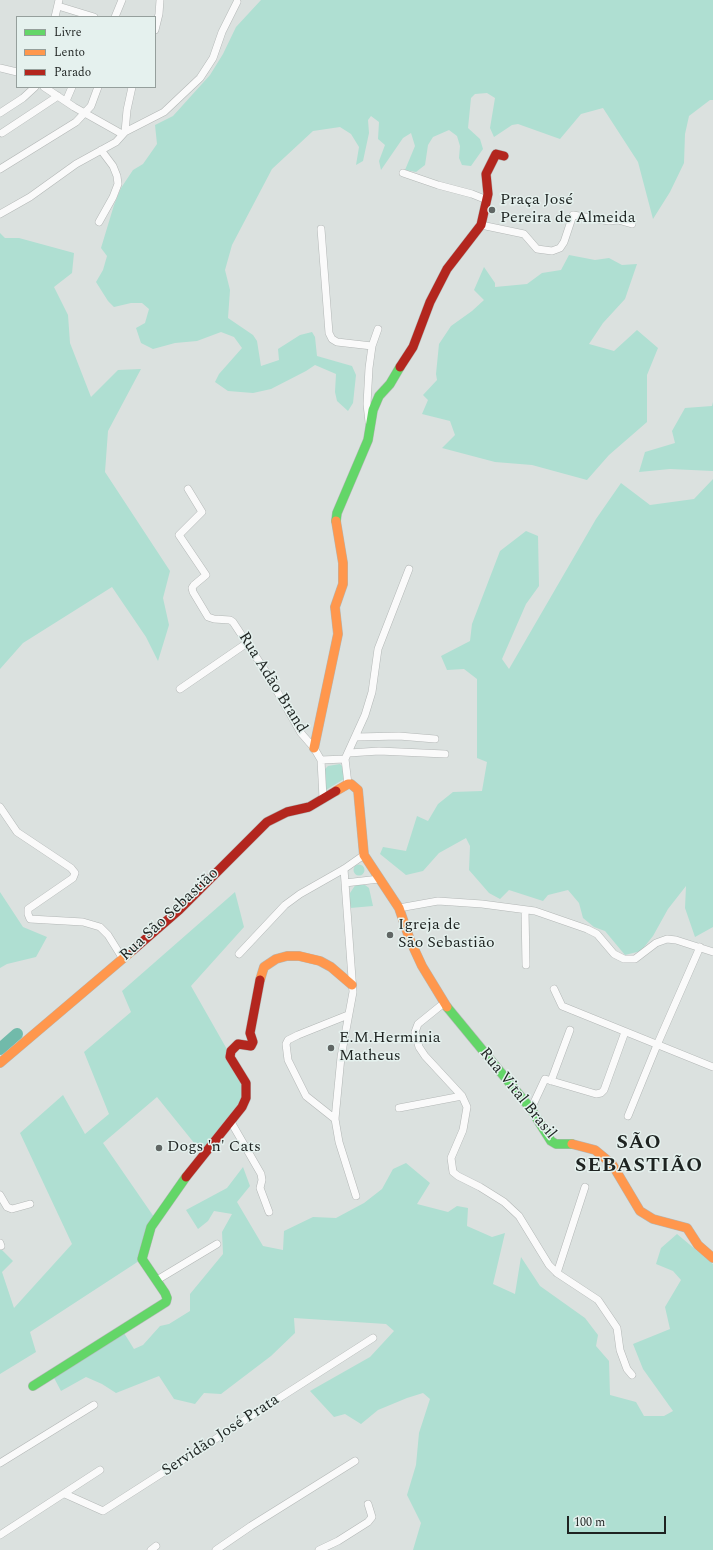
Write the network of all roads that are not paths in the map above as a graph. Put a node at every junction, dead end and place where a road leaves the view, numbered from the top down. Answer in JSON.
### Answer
{"nodes":[{"id":1,"x":122,"y":0,"type":"edge"},
{"id":2,"x":160,"y":0,"type":"edge"},
{"id":3,"x":237,"y":2,"type":"dead end"},
{"id":4,"x":58,"y":3,"type":"edge"},
{"id":5,"x":55,"y":16,"type":"edge"},
{"id":6,"x":91,"y":16,"type":"edge"},
{"id":7,"x":115,"y":16,"type":"edge"},
{"id":8,"x":156,"y":26,"type":"edge"},
{"id":9,"x":0,"y":68,"type":"edge"},
{"id":10,"x":16,"y":72,"type":"edge"},
{"id":11,"x":34,"y":88,"type":"edge"},
{"id":12,"x":46,"y":88,"type":"edge"},
{"id":13,"x":72,"y":88,"type":"edge"},
{"id":14,"x":98,"y":88,"type":"edge"},
{"id":15,"x":132,"y":88,"type":"edge"},
{"id":16,"x":58,"y":96,"type":"junction"},
{"id":17,"x":66,"y":101,"type":"junction"},
{"id":18,"x":85,"y":112,"type":"junction"},
{"id":19,"x":0,"y":113,"type":"edge"},
{"id":20,"x":2,"y":133,"type":"dead end"},
{"id":21,"x":124,"y":133,"type":"junction"},
{"id":22,"x":101,"y":150,"type":"junction"},
{"id":23,"x":504,"y":156,"type":"dead end"},
{"id":24,"x":0,"y":169,"type":"edge"},
{"id":25,"x":402,"y":173,"type":"dead end"},
{"id":26,"x":487,"y":200,"type":"junction"},
{"id":27,"x":0,"y":214,"type":"edge"},
{"id":28,"x":99,"y":222,"type":"dead end"},
{"id":29,"x":632,"y":224,"type":"dead end"},
{"id":30,"x":481,"y":225,"type":"junction"},
{"id":31,"x":321,"y":229,"type":"dead end"},
{"id":32,"x":378,"y":329,"type":"dead end"},
{"id":33,"x":372,"y":346,"type":"junction"},
{"id":34,"x":370,"y":428,"type":"junction"},
{"id":35,"x":188,"y":488,"type":"dead end"},
{"id":36,"x":409,"y":569,"type":"dead end"},
{"id":37,"x":247,"y":643,"type":"junction"},
{"id":38,"x":180,"y":690,"type":"dead end"},
{"id":39,"x":356,"y":737,"type":"junction"},
{"id":40,"x":436,"y":739,"type":"dead end"},
{"id":41,"x":314,"y":748,"type":"junction"},
{"id":42,"x":445,"y":754,"type":"dead end"},
{"id":43,"x":347,"y":756,"type":"junction"},
{"id":44,"x":321,"y":760,"type":"junction"},
{"id":45,"x":348,"y":784,"type":"junction"},
{"id":46,"x":323,"y":798,"type":"junction"},
{"id":47,"x":0,"y":807,"type":"edge"},
{"id":48,"x":364,"y":855,"type":"junction"},
{"id":49,"x":344,"y":869,"type":"junction"},
{"id":50,"x":379,"y":879,"type":"junction"},
{"id":51,"x":345,"y":883,"type":"junction"},
{"id":52,"x":399,"y":908,"type":"junction"},
{"id":53,"x":525,"y":910,"type":"junction"},
{"id":54,"x":700,"y":947,"type":"junction"},
{"id":55,"x":713,"y":952,"type":"edge"},
{"id":56,"x":239,"y":954,"type":"dead end"},
{"id":57,"x":123,"y":959,"type":"junction"},
{"id":58,"x":526,"y":965,"type":"dead end"},
{"id":59,"x":352,"y":985,"type":"junction"},
{"id":60,"x":554,"y":989,"type":"dead end"},
{"id":61,"x":444,"y":1003,"type":"junction"},
{"id":62,"x":348,"y":1016,"type":"junction"},
{"id":63,"x":570,"y":1030,"type":"dead end"},
{"id":64,"x":625,"y":1032,"type":"junction"},
{"id":65,"x":657,"y":1045,"type":"junction"},
{"id":66,"x":0,"y":1063,"type":"edge"},
{"id":67,"x":713,"y":1067,"type":"edge"},
{"id":68,"x":548,"y":1080,"type":"junction"},
{"id":69,"x":462,"y":1096,"type":"junction"},
{"id":70,"x":399,"y":1108,"type":"dead end"},
{"id":71,"x":531,"y":1109,"type":"junction"},
{"id":72,"x":628,"y":1116,"type":"dead end"},
{"id":73,"x":335,"y":1119,"type":"junction"},
{"id":74,"x":231,"y":1122,"type":"junction"},
{"id":75,"x":585,"y":1187,"type":"dead end"},
{"id":76,"x":0,"y":1195,"type":"edge"},
{"id":77,"x":356,"y":1196,"type":"dead end"},
{"id":78,"x":30,"y":1204,"type":"dead end"},
{"id":79,"x":269,"y":1212,"type":"dead end"},
{"id":80,"x":217,"y":1244,"type":"dead end"},
{"id":81,"x":713,"y":1258,"type":"edge"},
{"id":82,"x":557,"y":1273,"type":"junction"},
{"id":83,"x":157,"y":1280,"type":"junction"},
{"id":84,"x":373,"y":1338,"type":"dead end"},
{"id":85,"x":632,"y":1375,"type":"dead end"},
{"id":86,"x":33,"y":1386,"type":"dead end"},
{"id":87,"x":94,"y":1405,"type":"dead end"},
{"id":88,"x":355,"y":1461,"type":"dead end"},
{"id":89,"x":0,"y":1463,"type":"edge"},
{"id":90,"x":100,"y":1470,"type":"dead end"},
{"id":91,"x":66,"y":1494,"type":"junction"},
{"id":92,"x":368,"y":1504,"type":"dead end"},
{"id":93,"x":0,"y":1535,"type":"edge"},
{"id":94,"x":216,"y":1550,"type":"edge"},
{"id":95,"x":319,"y":1550,"type":"edge"}],
"edges":[{"from":1,"to":7,"type":"street"},
{"from":2,"to":8,"type":"street"},
{"from":3,"to":21,"type":"street"},
{"from":4,"to":5,"type":"street"},
{"from":4,"to":6,"type":"street"},
{"from":9,"to":10,"type":"street"},
{"from":11,"to":19,"type":"street"},
{"from":12,"to":16,"type":"street"},
{"from":13,"to":17,"type":"street"},
{"from":14,"to":18,"type":"street"},
{"from":15,"to":21,"type":"street"},
{"from":16,"to":17,"type":"street"},
{"from":16,"to":20,"type":"street"},
{"from":17,"to":18,"type":"street"},
{"from":18,"to":21,"type":"street"},
{"from":18,"to":24,"type":"street"},
{"from":21,"to":22,"type":"street"},
{"from":22,"to":27,"type":"street"},
{"from":22,"to":28,"type":"street"},
{"from":23,"to":26,"type":"street"},
{"from":25,"to":26,"type":"street"},
{"from":26,"to":30,"type":"street"},
{"from":29,"to":30,"type":"street"},
{"from":30,"to":34,"type":"street"},
{"from":31,"to":33,"type":"street"},
{"from":32,"to":33,"type":"street"},
{"from":33,"to":34,"type":"street"},
{"from":34,"to":41,"type":"street"},
{"from":35,"to":37,"type":"street","name":"Rua Adão Brand"},
{"from":36,"to":39,"type":"street"},
{"from":37,"to":38,"type":"street"},
{"from":37,"to":41,"type":"street","name":"Rua Adão Brand"},
{"from":39,"to":40,"type":"street"},
{"from":39,"to":43,"type":"street"},
{"from":41,"to":44,"type":"street","name":"Rua Adão Brand"},
{"from":42,"to":43,"type":"street"},
{"from":43,"to":44,"type":"street"},
{"from":43,"to":45,"type":"street"},
{"from":44,"to":46,"type":"street"},
{"from":45,"to":46,"type":"street","name":"Rua São Sebastião"},
{"from":45,"to":48,"type":"street"},
{"from":46,"to":57,"type":"street","name":"Rua São Sebastião"},
{"from":47,"to":57,"type":"street"},
{"from":48,"to":49,"type":"street"},
{"from":48,"to":50,"type":"street","name":"Rua Vital Brasil"},
{"from":49,"to":51,"type":"street"},
{"from":49,"to":56,"type":"street"},
{"from":50,"to":51,"type":"street"},
{"from":50,"to":52,"type":"street","name":"Rua Vital Brasil"},
{"from":51,"to":59,"type":"street"},
{"from":52,"to":53,"type":"street"},
{"from":52,"to":61,"type":"street","name":"Rua Vital Brasil"},
{"from":53,"to":54,"type":"street"},
{"from":53,"to":58,"type":"street"},
{"from":54,"to":55,"type":"street"},
{"from":54,"to":65,"type":"street"},
{"from":57,"to":66,"type":"street","name":"Rua São Sebastião"},
{"from":59,"to":62,"type":"street"},
{"from":59,"to":74,"type":"street"},
{"from":60,"to":64,"type":"street"},
{"from":61,"to":69,"type":"street"},
{"from":61,"to":71,"type":"street","name":"Rua Vital Brasil"},
{"from":62,"to":73,"type":"street"},
{"from":62,"to":73,"type":"street"},
{"from":63,"to":68,"type":"street"},
{"from":64,"to":65,"type":"street"},
{"from":64,"to":68,"type":"street"},
{"from":65,"to":67,"type":"street"},
{"from":65,"to":72,"type":"street"},
{"from":68,"to":71,"type":"street"},
{"from":69,"to":70,"type":"street"},
{"from":69,"to":82,"type":"street"},
{"from":71,"to":81,"type":"street","name":"Rua Vital Brasil"},
{"from":73,"to":77,"type":"street"},
{"from":74,"to":79,"type":"street"},
{"from":74,"to":83,"type":"street"},
{"from":75,"to":82,"type":"street"},
{"from":76,"to":78,"type":"street"},
{"from":80,"to":83,"type":"street"},
{"from":82,"to":85,"type":"street"},
{"from":83,"to":86,"type":"street"},
{"from":84,"to":91,"type":"street","name":"Servidão José Prata"},
{"from":87,"to":89,"type":"street"},
{"from":88,"to":94,"type":"street"},
{"from":90,"to":91,"type":"street"},
{"from":91,"to":93,"type":"street"},
{"from":92,"to":95,"type":"street"}]}
